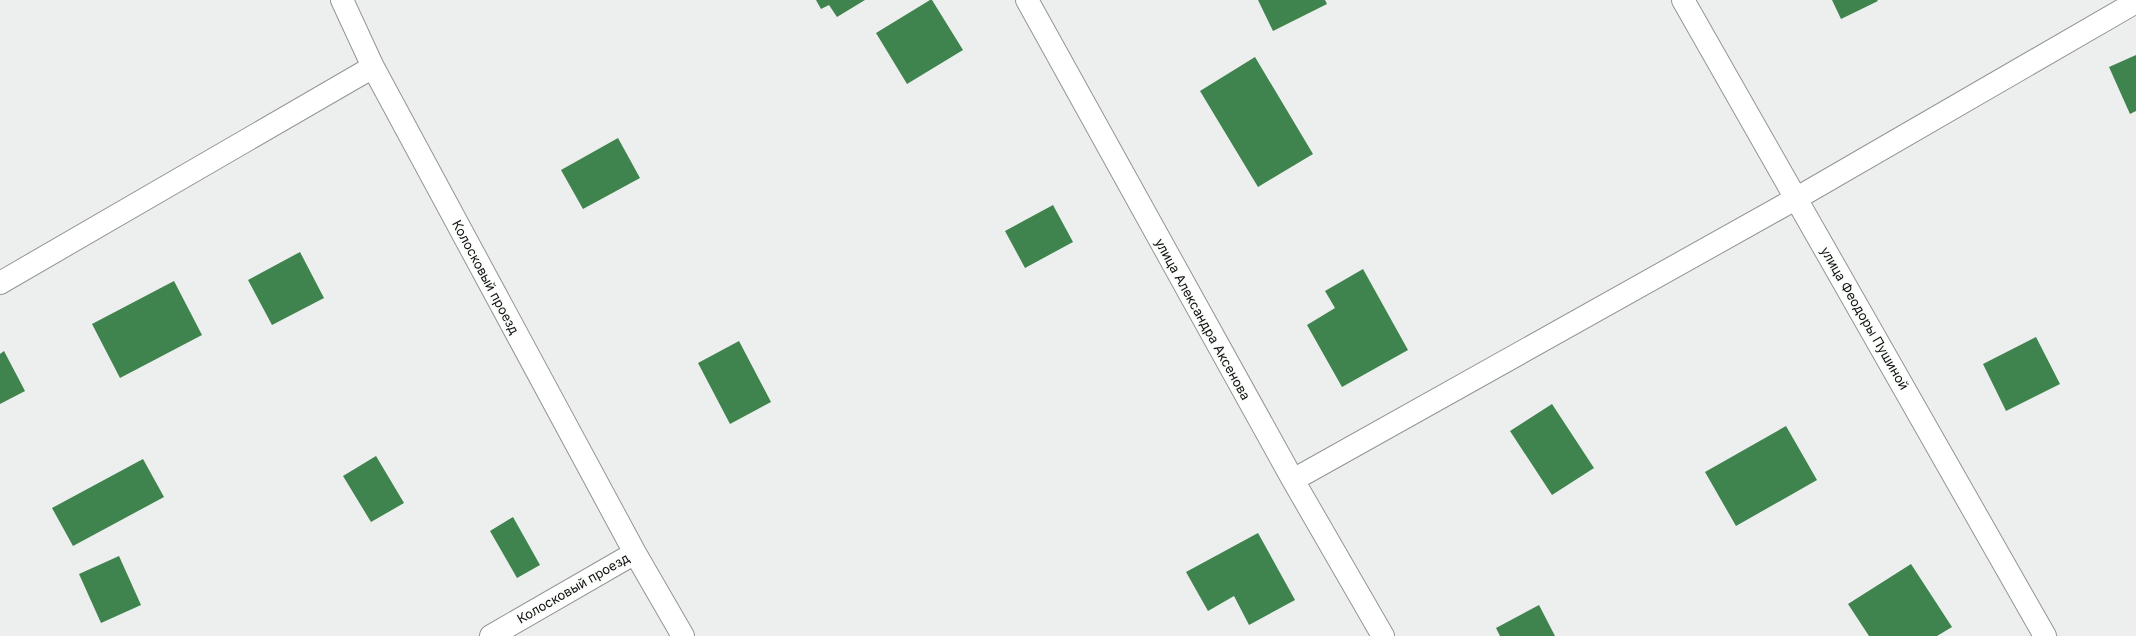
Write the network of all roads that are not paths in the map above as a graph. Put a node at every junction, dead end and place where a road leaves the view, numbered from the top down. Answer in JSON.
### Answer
{"nodes":[{"id":1,"x":342,"y":0,"type":"edge"},
{"id":2,"x":1027,"y":0,"type":"edge"},
{"id":3,"x":1684,"y":0,"type":"edge"},
{"id":4,"x":2136,"y":2,"type":"edge"},
{"id":5,"x":373,"y":67,"type":"junction"},
{"id":6,"x":1797,"y":198,"type":"junction"},
{"id":7,"x":0,"y":283,"type":"edge"},
{"id":8,"x":1293,"y":480,"type":"junction"},
{"id":9,"x":635,"y":553,"type":"junction"},
{"id":10,"x":491,"y":636,"type":"edge"},
{"id":11,"x":683,"y":636,"type":"edge"},
{"id":12,"x":1383,"y":636,"type":"edge"},
{"id":13,"x":2045,"y":636,"type":"edge"}],
"edges":[{"from":1,"to":5,"type":"street","name":"Колосковый проезд"},
{"from":2,"to":8,"type":"street","name":"улица Александра Аксенова"},
{"from":3,"to":6,"type":"street","name":"улица Феодоры Пушиной"},
{"from":4,"to":6,"type":"street"},
{"from":5,"to":7,"type":"street"},
{"from":5,"to":9,"type":"street","name":"Колосковый проезд"},
{"from":6,"to":8,"type":"street"},
{"from":6,"to":13,"type":"street","name":"улица Феодоры Пушиной"},
{"from":8,"to":12,"type":"street","name":"улица Александра Аксенова"},
{"from":9,"to":10,"type":"street","name":"Колосковый проезд"},
{"from":9,"to":11,"type":"street","name":"Колосковый проезд"}]}
